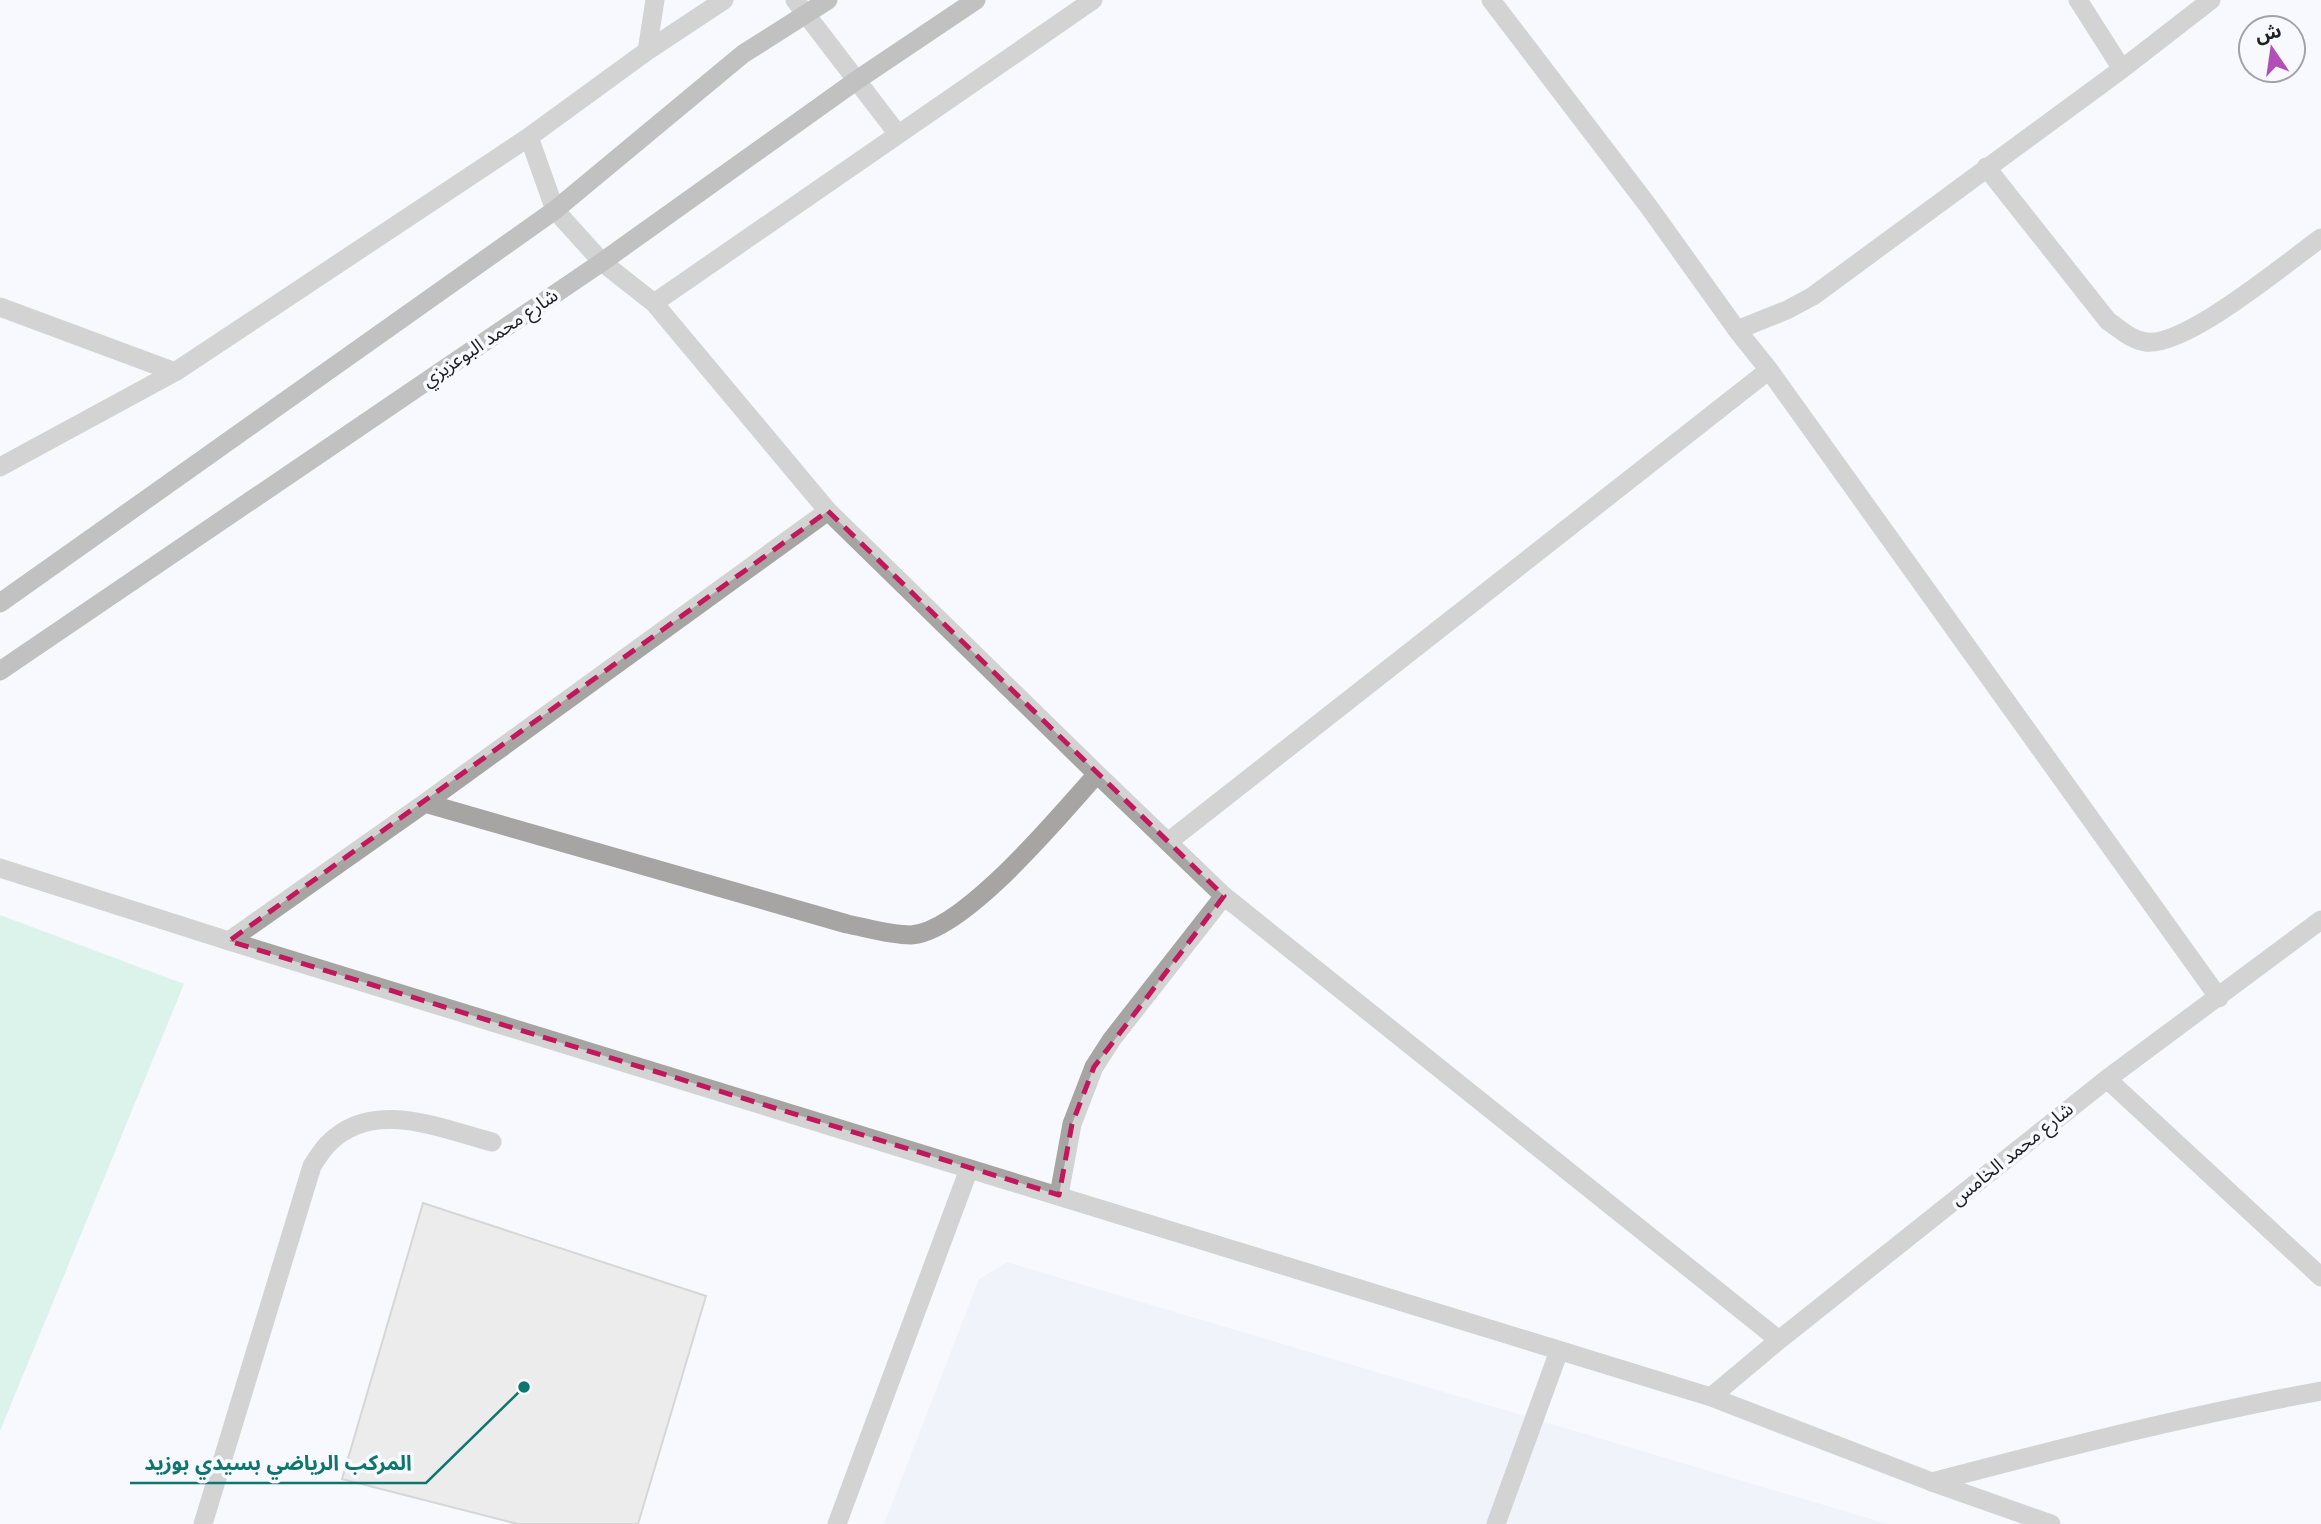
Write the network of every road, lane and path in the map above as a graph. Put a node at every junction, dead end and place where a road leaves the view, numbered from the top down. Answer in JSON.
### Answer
{"nodes":[{"id":1,"x":655,"y":0,"type":"edge"},
{"id":2,"x":724,"y":0,"type":"edge"},
{"id":3,"x":828,"y":0,"type":"edge"},
{"id":4,"x":976,"y":0,"type":"edge"},
{"id":5,"x":1093,"y":0,"type":"edge"},
{"id":6,"x":1491,"y":0,"type":"edge"},
{"id":7,"x":2078,"y":0,"type":"edge"},
{"id":8,"x":2211,"y":0,"type":"edge"},
{"id":9,"x":800,"y":7,"type":"edge"},
{"id":10,"x":647,"y":51,"type":"junction"},
{"id":11,"x":2122,"y":69,"type":"junction"},
{"id":12,"x":857,"y":80,"type":"junction"},
{"id":13,"x":897,"y":133,"type":"junction"},
{"id":14,"x":529,"y":137,"type":"junction"},
{"id":15,"x":1986,"y":167,"type":"junction"},
{"id":16,"x":555,"y":210,"type":"junction"},
{"id":17,"x":2321,"y":238,"type":"edge"},
{"id":18,"x":602,"y":262,"type":"junction"},
{"id":19,"x":654,"y":303,"type":"junction"},
{"id":20,"x":0,"y":307,"type":"edge"},
{"id":21,"x":1737,"y":330,"type":"junction"},
{"id":22,"x":1769,"y":370,"type":"junction"},
{"id":23,"x":175,"y":372,"type":"junction"},
{"id":24,"x":0,"y":467,"type":"edge"},
{"id":25,"x":828,"y":511,"type":"junction"},
{"id":26,"x":0,"y":603,"type":"edge"},
{"id":27,"x":0,"y":671,"type":"edge"},
{"id":28,"x":1097,"y":775,"type":"junction"},
{"id":29,"x":425,"y":803,"type":"junction"},
{"id":30,"x":1168,"y":842,"type":"junction"},
{"id":31,"x":0,"y":868,"type":"edge"},
{"id":32,"x":1224,"y":896,"type":"junction"},
{"id":33,"x":2321,"y":920,"type":"edge"},
{"id":34,"x":229,"y":941,"type":"junction"},
{"id":35,"x":2219,"y":998,"type":"junction"},
{"id":36,"x":2107,"y":1079,"type":"junction"},
{"id":37,"x":492,"y":1142,"type":"dead end"},
{"id":38,"x":969,"y":1168,"type":"junction"},
{"id":39,"x":1059,"y":1195,"type":"junction"},
{"id":40,"x":2321,"y":1277,"type":"edge"},
{"id":41,"x":1779,"y":1340,"type":"junction"},
{"id":42,"x":1559,"y":1351,"type":"junction"},
{"id":43,"x":2321,"y":1391,"type":"edge"},
{"id":44,"x":1711,"y":1397,"type":"junction"},
{"id":45,"x":1932,"y":1482,"type":"junction"},
{"id":46,"x":2041,"y":1522,"type":"edge"},
{"id":47,"x":203,"y":1524,"type":"edge"},
{"id":48,"x":837,"y":1524,"type":"edge"},
{"id":49,"x":1496,"y":1524,"type":"edge"}],
"edges":[{"from":1,"to":10,"type":"street"},
{"from":2,"to":10,"type":"street"},
{"from":3,"to":9,"type":"main road"},
{"from":4,"to":12,"type":"main road","name":"شارع محمد البوعزيزي"},
{"from":5,"to":13,"type":"street"},
{"from":6,"to":21,"type":"street"},
{"from":7,"to":11,"type":"street"},
{"from":8,"to":11,"type":"street"},
{"from":9,"to":12,"type":"street"},
{"from":9,"to":16,"type":"main road"},
{"from":10,"to":14,"type":"street"},
{"from":11,"to":15,"type":"street"},
{"from":12,"to":13,"type":"street"},
{"from":12,"to":18,"type":"main road","name":"شارع محمد البوعزيزي"},
{"from":13,"to":19,"type":"street"},
{"from":14,"to":16,"type":"street"},
{"from":14,"to":23,"type":"street"},
{"from":15,"to":17,"type":"street"},
{"from":15,"to":21,"type":"street"},
{"from":16,"to":18,"type":"street"},
{"from":16,"to":26,"type":"main road"},
{"from":18,"to":19,"type":"street"},
{"from":18,"to":27,"type":"main road","name":"شارع محمد البوعزيزي"},
{"from":19,"to":25,"type":"street"},
{"from":20,"to":23,"type":"street"},
{"from":21,"to":22,"type":"street"},
{"from":22,"to":30,"type":"street"},
{"from":22,"to":35,"type":"street"},
{"from":23,"to":24,"type":"street"},
{"from":25,"to":28,"type":"street"},
{"from":25,"to":29,"type":"street"},
{"from":28,"to":29,"type":"street"},
{"from":28,"to":30,"type":"street"},
{"from":29,"to":34,"type":"street"},
{"from":30,"to":32,"type":"street"},
{"from":31,"to":34,"type":"street"},
{"from":32,"to":39,"type":"street"},
{"from":32,"to":41,"type":"street"},
{"from":33,"to":35,"type":"street","name":"شارع محمد الخامس"},
{"from":34,"to":38,"type":"street"},
{"from":35,"to":36,"type":"street","name":"شارع محمد الخامس"},
{"from":36,"to":40,"type":"street"},
{"from":36,"to":41,"type":"street","name":"شارع محمد الخامس"},
{"from":37,"to":47,"type":"street"},
{"from":38,"to":39,"type":"street"},
{"from":38,"to":48,"type":"street"},
{"from":39,"to":42,"type":"street"},
{"from":41,"to":44,"type":"street","name":"شارع محمد الخامس"},
{"from":42,"to":44,"type":"street"},
{"from":42,"to":49,"type":"street"},
{"from":43,"to":45,"type":"street"},
{"from":44,"to":45,"type":"street"},
{"from":45,"to":46,"type":"street"}]}
